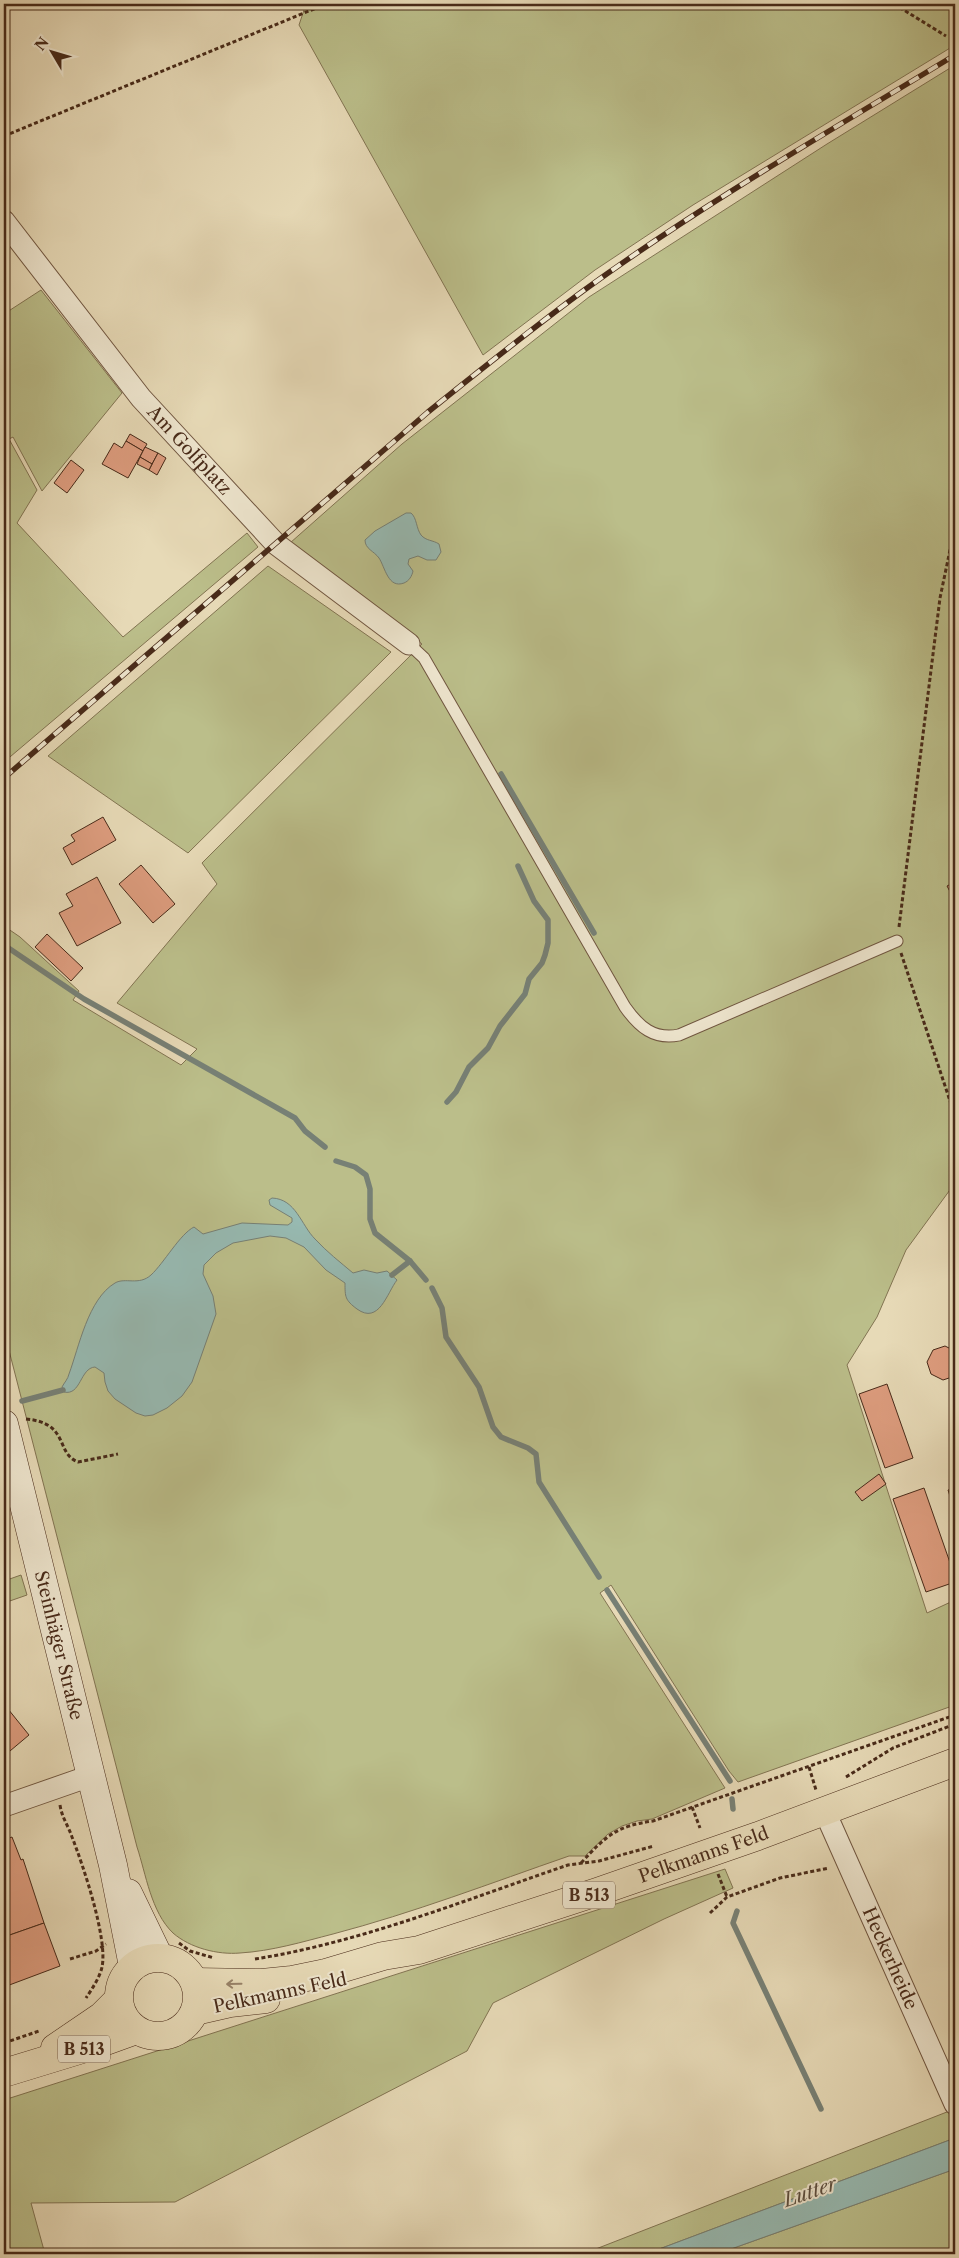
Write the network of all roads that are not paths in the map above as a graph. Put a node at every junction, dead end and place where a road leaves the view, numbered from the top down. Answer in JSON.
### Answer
{"nodes":[{"id":1,"x":4,"y":221,"type":"edge"},
{"id":2,"x":409,"y":644,"type":"joint"},
{"id":3,"x":897,"y":941,"type":"road end"},
{"id":4,"x":12,"y":1421,"type":"edge"},
{"id":5,"x":955,"y":1762,"type":"edge"},
{"id":6,"x":90,"y":1776,"type":"junction"},
{"id":7,"x":819,"y":1797,"type":"junction"},
{"id":8,"x":4,"y":1806,"type":"edge"},
{"id":9,"x":126,"y":1937,"type":"junction"},
{"id":10,"x":419,"y":1950,"type":"junction"},
{"id":11,"x":159,"y":1957,"type":"junction"},
{"id":12,"x":132,"y":1966,"type":"junction"},
{"id":13,"x":196,"y":1982,"type":"junction"},
{"id":14,"x":118,"y":2000,"type":"junction"},
{"id":15,"x":195,"y":2011,"type":"junction"},
{"id":16,"x":136,"y":2030,"type":"junction"},
{"id":17,"x":31,"y":2064,"type":"junction"},
{"id":18,"x":4,"y":2073,"type":"edge"},
{"id":19,"x":955,"y":2104,"type":"edge"}],
"edges":[{"from":1,"to":2,"type":"street","name":"Am Golfplatz"},
{"from":2,"to":3,"type":"lane"},
{"from":4,"to":6,"type":"main road","name":"Steinhäger Straße"},
{"from":5,"to":7,"type":"main road","name":"Pelkmanns Feld","number":"B 513"},
{"from":6,"to":8,"type":"street"},
{"from":6,"to":9,"type":"main road","name":"Steinhäger Straße"},
{"from":7,"to":10,"type":"main road","name":"Pelkmanns Feld","number":"B 513"},
{"from":7,"to":19,"type":"street","name":"Heckerheide"},
{"from":9,"to":11,"type":"main road","name":"Steinhäger Straße"},
{"from":9,"to":12,"type":"main road","name":"Steinhäger Straße"},
{"from":10,"to":13,"type":"main road","name":"Pelkmanns Feld","number":"B 513","one_way":true},
{"from":10,"to":15,"type":"main road","name":"Pelkmanns Feld","number":"B 513"},
{"from":11,"to":12,"type":"main road"},
{"from":11,"to":13,"type":"main road"},
{"from":12,"to":14,"type":"main road"},
{"from":13,"to":15,"type":"main road"},
{"from":14,"to":16,"type":"main road"},
{"from":14,"to":17,"type":"main road","number":"B 513"},
{"from":15,"to":16,"type":"main road"},
{"from":16,"to":17,"type":"main road","number":"B 513"},
{"from":17,"to":18,"type":"main road","number":"B 513"}]}
